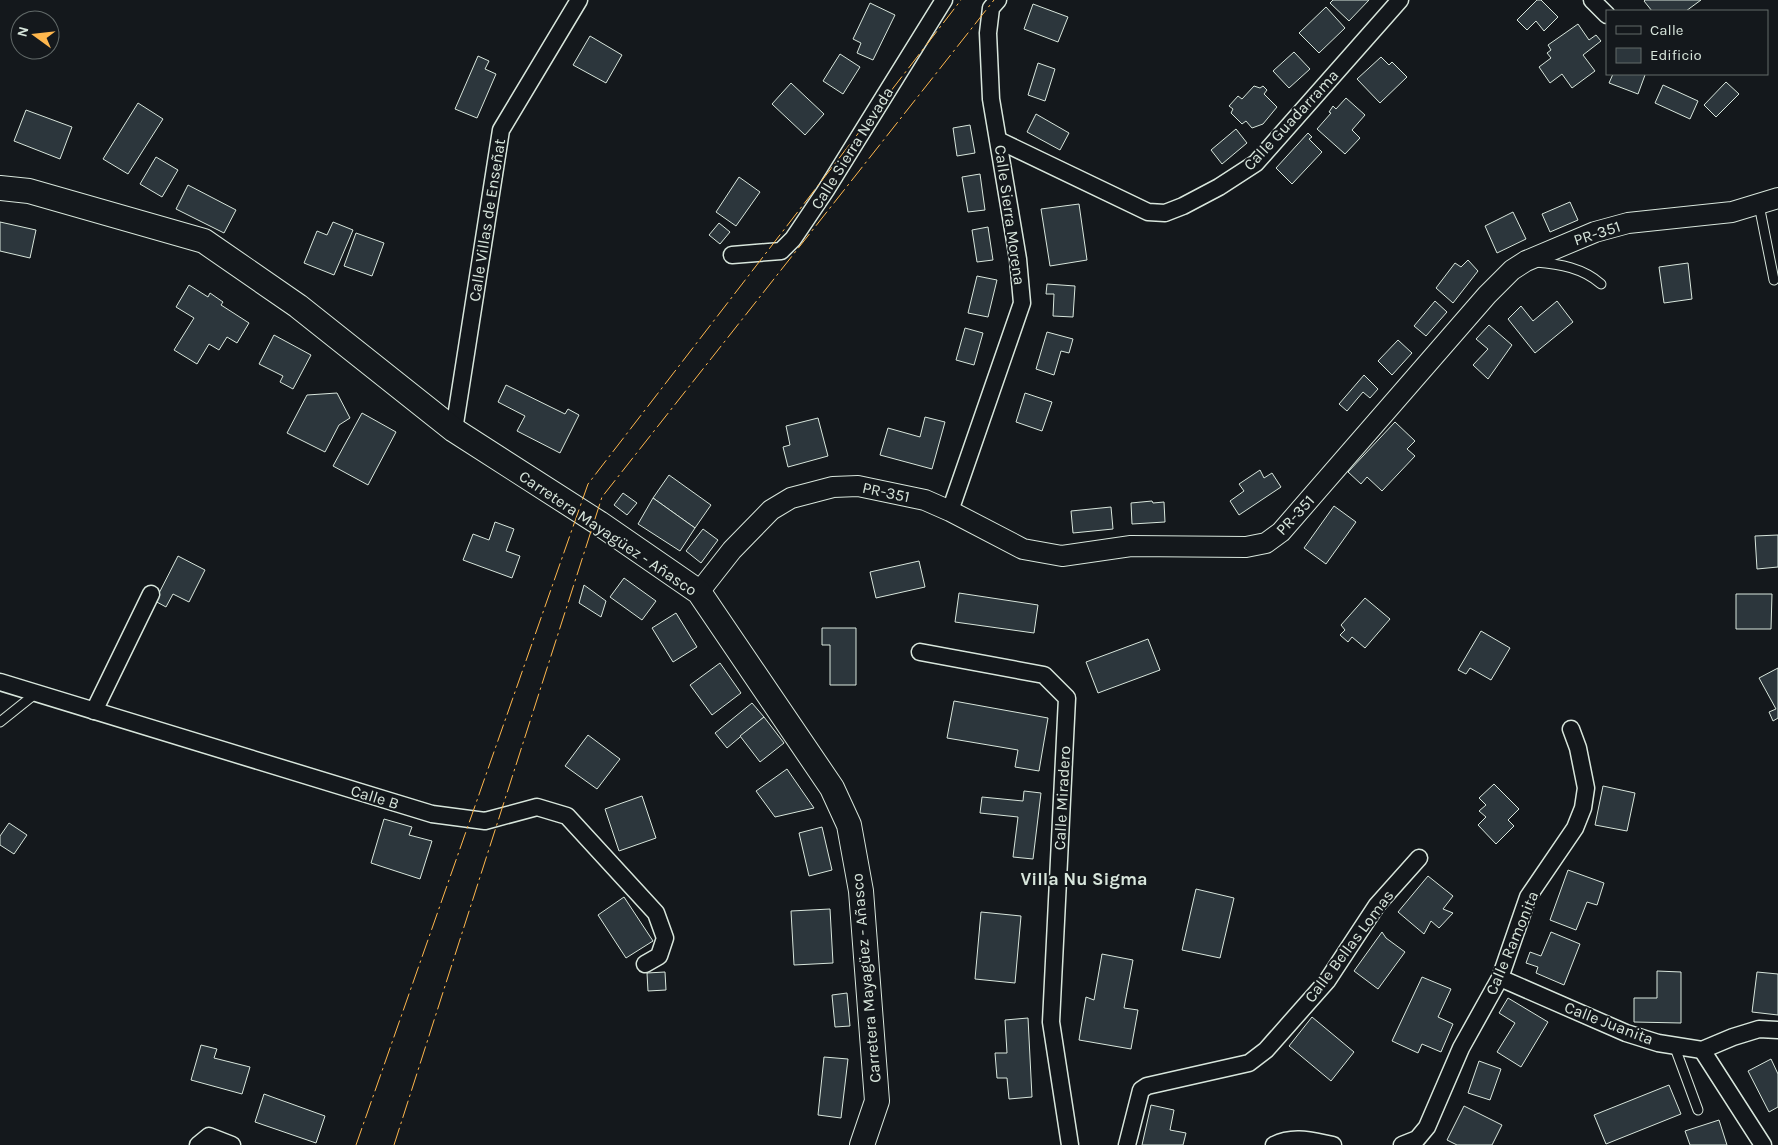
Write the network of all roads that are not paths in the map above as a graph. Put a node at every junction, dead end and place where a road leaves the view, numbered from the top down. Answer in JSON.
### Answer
{"nodes":[{"id":1,"x":579,"y":0,"type":"edge"},
{"id":2,"x":944,"y":0,"type":"edge"},
{"id":3,"x":1400,"y":0,"type":"edge"},
{"id":4,"x":1592,"y":0,"type":"edge"},
{"id":5,"x":989,"y":3,"type":"edge"},
{"id":6,"x":1606,"y":14,"type":"edge"},
{"id":7,"x":1000,"y":141,"type":"junction"},
{"id":8,"x":0,"y":188,"type":"edge"},
{"id":9,"x":1778,"y":198,"type":"edge"},
{"id":10,"x":1759,"y":205,"type":"junction"},
{"id":11,"x":732,"y":256,"type":"dead end"},
{"id":12,"x":1526,"y":261,"type":"junction"},
{"id":13,"x":1774,"y":280,"type":"dead end"},
{"id":14,"x":1601,"y":284,"type":"dead end"},
{"id":15,"x":454,"y":430,"type":"junction"},
{"id":16,"x":950,"y":511,"type":"junction"},
{"id":17,"x":699,"y":592,"type":"junction"},
{"id":18,"x":151,"y":594,"type":"dead end"},
{"id":19,"x":920,"y":652,"type":"dead end"},
{"id":20,"x":0,"y":682,"type":"edge"},
{"id":21,"x":35,"y":694,"type":"junction"},
{"id":22,"x":94,"y":711,"type":"junction"},
{"id":23,"x":0,"y":722,"type":"edge"},
{"id":24,"x":1571,"y":729,"type":"dead end"},
{"id":25,"x":1419,"y":858,"type":"dead end"},
{"id":26,"x":644,"y":964,"type":"dead end"},
{"id":27,"x":1500,"y":978,"type":"junction"},
{"id":28,"x":1778,"y":1030,"type":"edge"},
{"id":29,"x":1674,"y":1045,"type":"junction"},
{"id":30,"x":1702,"y":1050,"type":"junction"},
{"id":31,"x":1698,"y":1110,"type":"dead end"},
{"id":32,"x":198,"y":1145,"type":"edge"},
{"id":33,"x":232,"y":1145,"type":"edge"},
{"id":34,"x":862,"y":1145,"type":"edge"},
{"id":35,"x":1070,"y":1145,"type":"edge"},
{"id":36,"x":1127,"y":1145,"type":"edge"},
{"id":37,"x":1274,"y":1145,"type":"edge"},
{"id":38,"x":1333,"y":1145,"type":"edge"},
{"id":39,"x":1402,"y":1145,"type":"edge"},
{"id":40,"x":1763,"y":1145,"type":"edge"}],
"edges":[{"from":1,"to":15,"type":"street","name":"Calle Villas de Enseñat"},
{"from":2,"to":11,"type":"street","name":"Calle Sierra Nevada"},
{"from":3,"to":7,"type":"street","name":"Calle Guadarrama"},
{"from":4,"to":6,"type":"street"},
{"from":5,"to":7,"type":"street","name":"Calle Sierra Morena"},
{"from":7,"to":16,"type":"street","name":"Calle Sierra Morena"},
{"from":8,"to":15,"type":"main road","name":"Carretera Mayagüez - Añasco"},
{"from":9,"to":10,"type":"street","name":"PR-351","number":"PR-351"},
{"from":10,"to":12,"type":"street","name":"PR-351","number":"PR-351"},
{"from":10,"to":13,"type":"lane"},
{"from":12,"to":14,"type":"lane"},
{"from":12,"to":16,"type":"street","name":"PR-351","number":"PR-351"},
{"from":15,"to":17,"type":"main road","name":"Carretera Mayagüez - Añasco"},
{"from":16,"to":17,"type":"street","name":"PR-351","number":"PR-351"},
{"from":17,"to":34,"type":"main road","name":"Carretera Mayagüez - Añasco"},
{"from":18,"to":22,"type":"street"},
{"from":19,"to":35,"type":"street","name":"Calle Miradero"},
{"from":20,"to":21,"type":"street","name":"Calle B"},
{"from":21,"to":22,"type":"street","name":"Calle B"},
{"from":21,"to":23,"type":"lane"},
{"from":22,"to":26,"type":"street","name":"Calle B"},
{"from":24,"to":27,"type":"street","name":"Calle Ramonita"},
{"from":25,"to":36,"type":"street","name":"Calle Bellas Lomas"},
{"from":27,"to":29,"type":"street","name":"Calle Juanita"},
{"from":27,"to":39,"type":"street","name":"Calle Ramonita"},
{"from":28,"to":30,"type":"street"},
{"from":29,"to":30,"type":"street","name":"Calle Juanita"},
{"from":29,"to":31,"type":"lane"},
{"from":30,"to":40,"type":"street"},
{"from":32,"to":33,"type":"street"},
{"from":37,"to":38,"type":"street"}]}
